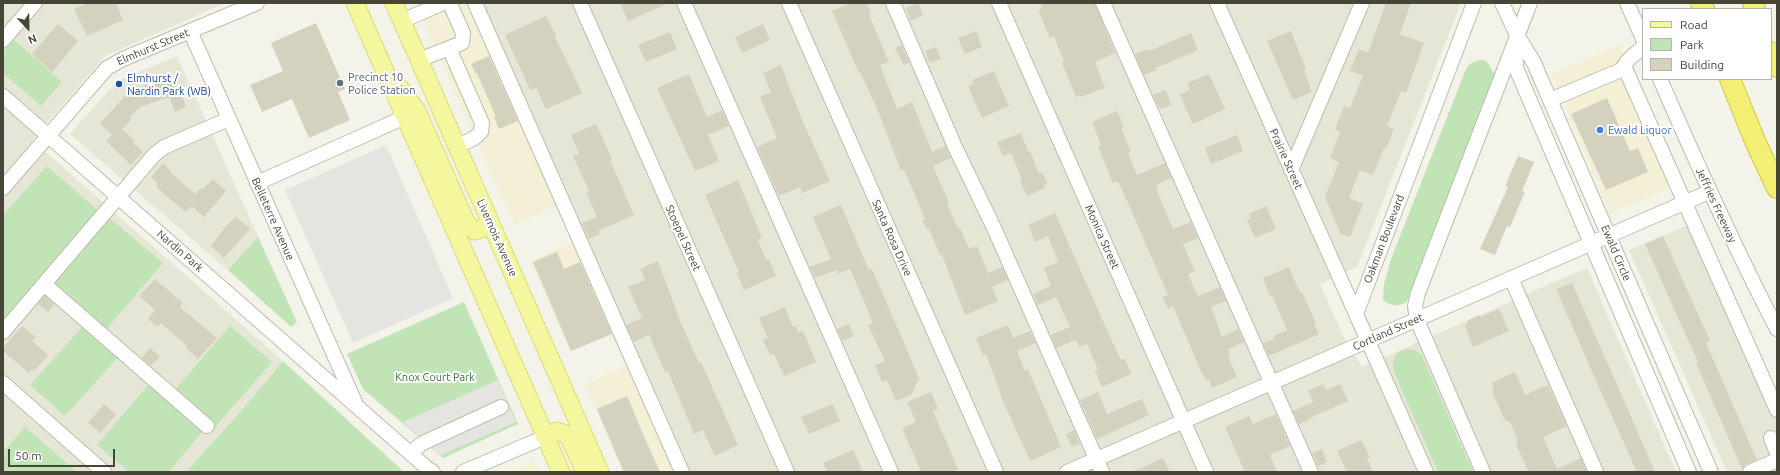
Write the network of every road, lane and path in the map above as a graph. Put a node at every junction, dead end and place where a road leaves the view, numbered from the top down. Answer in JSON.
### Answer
{"nodes":[{"id":1,"x":35,"y":3,"type":"edge"},
{"id":2,"x":257,"y":3,"type":"edge"},
{"id":3,"x":355,"y":3,"type":"edge"},
{"id":4,"x":394,"y":3,"type":"edge"},
{"id":5,"x":443,"y":3,"type":"edge"},
{"id":6,"x":447,"y":3,"type":"edge"},
{"id":7,"x":475,"y":3,"type":"edge"},
{"id":8,"x":580,"y":3,"type":"edge"},
{"id":9,"x":684,"y":3,"type":"edge"},
{"id":10,"x":789,"y":3,"type":"edge"},
{"id":11,"x":893,"y":3,"type":"edge"},
{"id":12,"x":998,"y":3,"type":"edge"},
{"id":13,"x":1103,"y":3,"type":"edge"},
{"id":14,"x":1217,"y":3,"type":"edge"},
{"id":15,"x":1362,"y":3,"type":"edge"},
{"id":16,"x":1474,"y":3,"type":"edge"},
{"id":17,"x":1502,"y":3,"type":"edge"},
{"id":18,"x":1530,"y":3,"type":"edge"},
{"id":19,"x":1627,"y":3,"type":"edge"},
{"id":20,"x":402,"y":21,"type":"junction"},
{"id":21,"x":190,"y":31,"type":"junction"},
{"id":22,"x":1517,"y":36,"type":"junction"},
{"id":23,"x":1642,"y":37,"type":"edge"},
{"id":24,"x":3,"y":40,"type":"edge"},
{"id":25,"x":449,"y":48,"type":"junction"},
{"id":26,"x":1642,"y":48,"type":"edge"},
{"id":27,"x":1772,"y":54,"type":"edge"},
{"id":28,"x":419,"y":60,"type":"junction"},
{"id":29,"x":1624,"y":66,"type":"junction"},
{"id":30,"x":1777,"y":67,"type":"edge"},
{"id":31,"x":1660,"y":80,"type":"edge"},
{"id":32,"x":1730,"y":80,"type":"edge"},
{"id":33,"x":3,"y":96,"type":"edge"},
{"id":34,"x":1550,"y":100,"type":"junction"},
{"id":35,"x":411,"y":114,"type":"junction"},
{"id":36,"x":229,"y":119,"type":"junction"},
{"id":37,"x":48,"y":135,"type":"junction"},
{"id":38,"x":456,"y":146,"type":"junction"},
{"id":39,"x":1291,"y":170,"type":"junction"},
{"id":40,"x":257,"y":183,"type":"junction"},
{"id":41,"x":3,"y":188,"type":"edge"},
{"id":42,"x":1777,"y":188,"type":"edge"},
{"id":43,"x":1709,"y":192,"type":"junction"},
{"id":44,"x":118,"y":197,"type":"junction"},
{"id":45,"x":1685,"y":203,"type":"junction"},
{"id":46,"x":491,"y":225,"type":"junction"},
{"id":47,"x":1609,"y":236,"type":"junction"},
{"id":48,"x":1590,"y":244,"type":"junction"},
{"id":49,"x":1512,"y":278,"type":"junction"},
{"id":50,"x":44,"y":284,"type":"junction"},
{"id":51,"x":1356,"y":314,"type":"junction"},
{"id":52,"x":1417,"y":320,"type":"junction"},
{"id":53,"x":1777,"y":329,"type":"edge"},
{"id":54,"x":3,"y":332,"type":"edge"},
{"id":55,"x":1368,"y":341,"type":"junction"},
{"id":56,"x":1272,"y":382,"type":"junction"},
{"id":57,"x":3,"y":383,"type":"edge"},
{"id":58,"x":356,"y":406,"type":"junction"},
{"id":59,"x":501,"y":407,"type":"dead end"},
{"id":60,"x":1777,"y":410,"type":"edge"},
{"id":61,"x":1183,"y":421,"type":"junction"},
{"id":62,"x":207,"y":426,"type":"dead end"},
{"id":63,"x":545,"y":437,"type":"junction"},
{"id":64,"x":1770,"y":438,"type":"dead end"},
{"id":65,"x":410,"y":453,"type":"junction"},
{"id":66,"x":1777,"y":453,"type":"edge"},
{"id":67,"x":1777,"y":460,"type":"edge"},
{"id":68,"x":1099,"y":466,"type":"edge"},
{"id":69,"x":104,"y":472,"type":"edge"},
{"id":70,"x":433,"y":472,"type":"edge"},
{"id":71,"x":463,"y":472,"type":"edge"},
{"id":72,"x":560,"y":472,"type":"edge"},
{"id":73,"x":585,"y":472,"type":"edge"},
{"id":74,"x":600,"y":472,"type":"edge"},
{"id":75,"x":682,"y":472,"type":"edge"},
{"id":76,"x":787,"y":472,"type":"edge"},
{"id":77,"x":891,"y":472,"type":"edge"},
{"id":78,"x":996,"y":472,"type":"edge"},
{"id":79,"x":1067,"y":472,"type":"edge"},
{"id":80,"x":1206,"y":472,"type":"edge"},
{"id":81,"x":1311,"y":472,"type":"edge"},
{"id":82,"x":1426,"y":472,"type":"edge"},
{"id":83,"x":1483,"y":472,"type":"edge"},
{"id":84,"x":1596,"y":472,"type":"edge"},
{"id":85,"x":1689,"y":472,"type":"edge"},
{"id":86,"x":1712,"y":472,"type":"edge"},
{"id":87,"x":1750,"y":472,"type":"edge"}],
"edges":[{"from":1,"to":24,"type":"street"},
{"from":2,"to":21,"type":"street","name":"Elmhurst Street"},
{"from":3,"to":35,"type":"main road"},
{"from":4,"to":20,"type":"main road","name":"Livernois Avenue"},
{"from":5,"to":20,"type":"street"},
{"from":6,"to":25,"type":"street"},
{"from":7,"to":75,"type":"street"},
{"from":8,"to":76,"type":"street","name":"Stoepel Street"},
{"from":9,"to":77,"type":"street"},
{"from":10,"to":78,"type":"street","name":"Santa Rosa Drive"},
{"from":11,"to":68,"type":"street"},
{"from":12,"to":61,"type":"street","name":"Monica Street"},
{"from":13,"to":56,"type":"street"},
{"from":14,"to":39,"type":"street","name":"Prairie Street"},
{"from":15,"to":39,"type":"street"},
{"from":16,"to":51,"type":"street","name":"Oakman Boulevard"},
{"from":17,"to":22,"type":"street","name":"Ewald Circle"},
{"from":18,"to":22,"type":"street"},
{"from":19,"to":23,"type":"street"},
{"from":20,"to":28,"type":"main road","name":"Livernois Avenue"},
{"from":21,"to":36,"type":"street","name":"Belleterre Avenue"},
{"from":21,"to":37,"type":"street","name":"Elmhurst Street"},
{"from":22,"to":34,"type":"street","name":"Ewald Circle"},
{"from":22,"to":48,"type":"street","name":"Ewald Circle"},
{"from":22,"to":52,"type":"street"},
{"from":25,"to":28,"type":"street"},
{"from":25,"to":38,"type":"street"},
{"from":26,"to":29,"type":"street"},
{"from":27,"to":30,"type":"highway"},
{"from":28,"to":38,"type":"main road","name":"Livernois Avenue"},
{"from":29,"to":34,"type":"street"},
{"from":29,"to":45,"type":"street"},
{"from":31,"to":43,"type":"street","name":"Jeffries Freeway"},
{"from":32,"to":42,"type":"highway"},
{"from":33,"to":37,"type":"street","name":"Nardin Park"},
{"from":34,"to":47,"type":"street","name":"Ewald Circle"},
{"from":35,"to":40,"type":"street"},
{"from":35,"to":46,"type":"main road"},
{"from":35,"to":63,"type":"main road"},
{"from":36,"to":40,"type":"street","name":"Belleterre Avenue"},
{"from":36,"to":44,"type":"street"},
{"from":37,"to":41,"type":"street","name":"Elmhurst Street"},
{"from":37,"to":44,"type":"street","name":"Nardin Park"},
{"from":38,"to":46,"type":"main road","name":"Livernois Avenue"},
{"from":39,"to":51,"type":"street","name":"Prairie Street"},
{"from":40,"to":58,"type":"street","name":"Belleterre Avenue"},
{"from":43,"to":45,"type":"street","name":"Cortland Street"},
{"from":43,"to":53,"type":"street","name":"Jeffries Freeway"},
{"from":44,"to":50,"type":"street"},
{"from":44,"to":58,"type":"street","name":"Nardin Park"},
{"from":45,"to":47,"type":"street","name":"Cortland Street"},
{"from":45,"to":60,"type":"street"},
{"from":46,"to":74,"type":"main road","name":"Livernois Avenue"},
{"from":47,"to":48,"type":"street","name":"Cortland Street"},
{"from":47,"to":86,"type":"street","name":"Ewald Circle"},
{"from":48,"to":49,"type":"street","name":"Cortland Street"},
{"from":48,"to":85,"type":"street","name":"Ewald Circle"},
{"from":49,"to":52,"type":"street","name":"Cortland Street"},
{"from":49,"to":84,"type":"street"},
{"from":50,"to":54,"type":"street"},
{"from":50,"to":62,"type":"street"},
{"from":51,"to":55,"type":"street"},
{"from":52,"to":55,"type":"street","name":"Cortland Street"},
{"from":52,"to":83,"type":"street"},
{"from":55,"to":56,"type":"street","name":"Cortland Street"},
{"from":55,"to":82,"type":"street"},
{"from":56,"to":61,"type":"street","name":"Cortland Street"},
{"from":56,"to":81,"type":"street"},
{"from":57,"to":69,"type":"street"},
{"from":58,"to":65,"type":"street","name":"Nardin Park"},
{"from":59,"to":65,"type":"street"},
{"from":61,"to":68,"type":"street","name":"Cortland Street"},
{"from":61,"to":80,"type":"street","name":"Monica Street"},
{"from":63,"to":71,"type":"street"},
{"from":63,"to":72,"type":"main road"},
{"from":63,"to":73,"type":"main road"},
{"from":64,"to":66,"type":"street"},
{"from":65,"to":70,"type":"street","name":"Nardin Park"},
{"from":67,"to":87,"type":"street"},
{"from":68,"to":79,"type":"street","name":"Cortland Street"}]}
